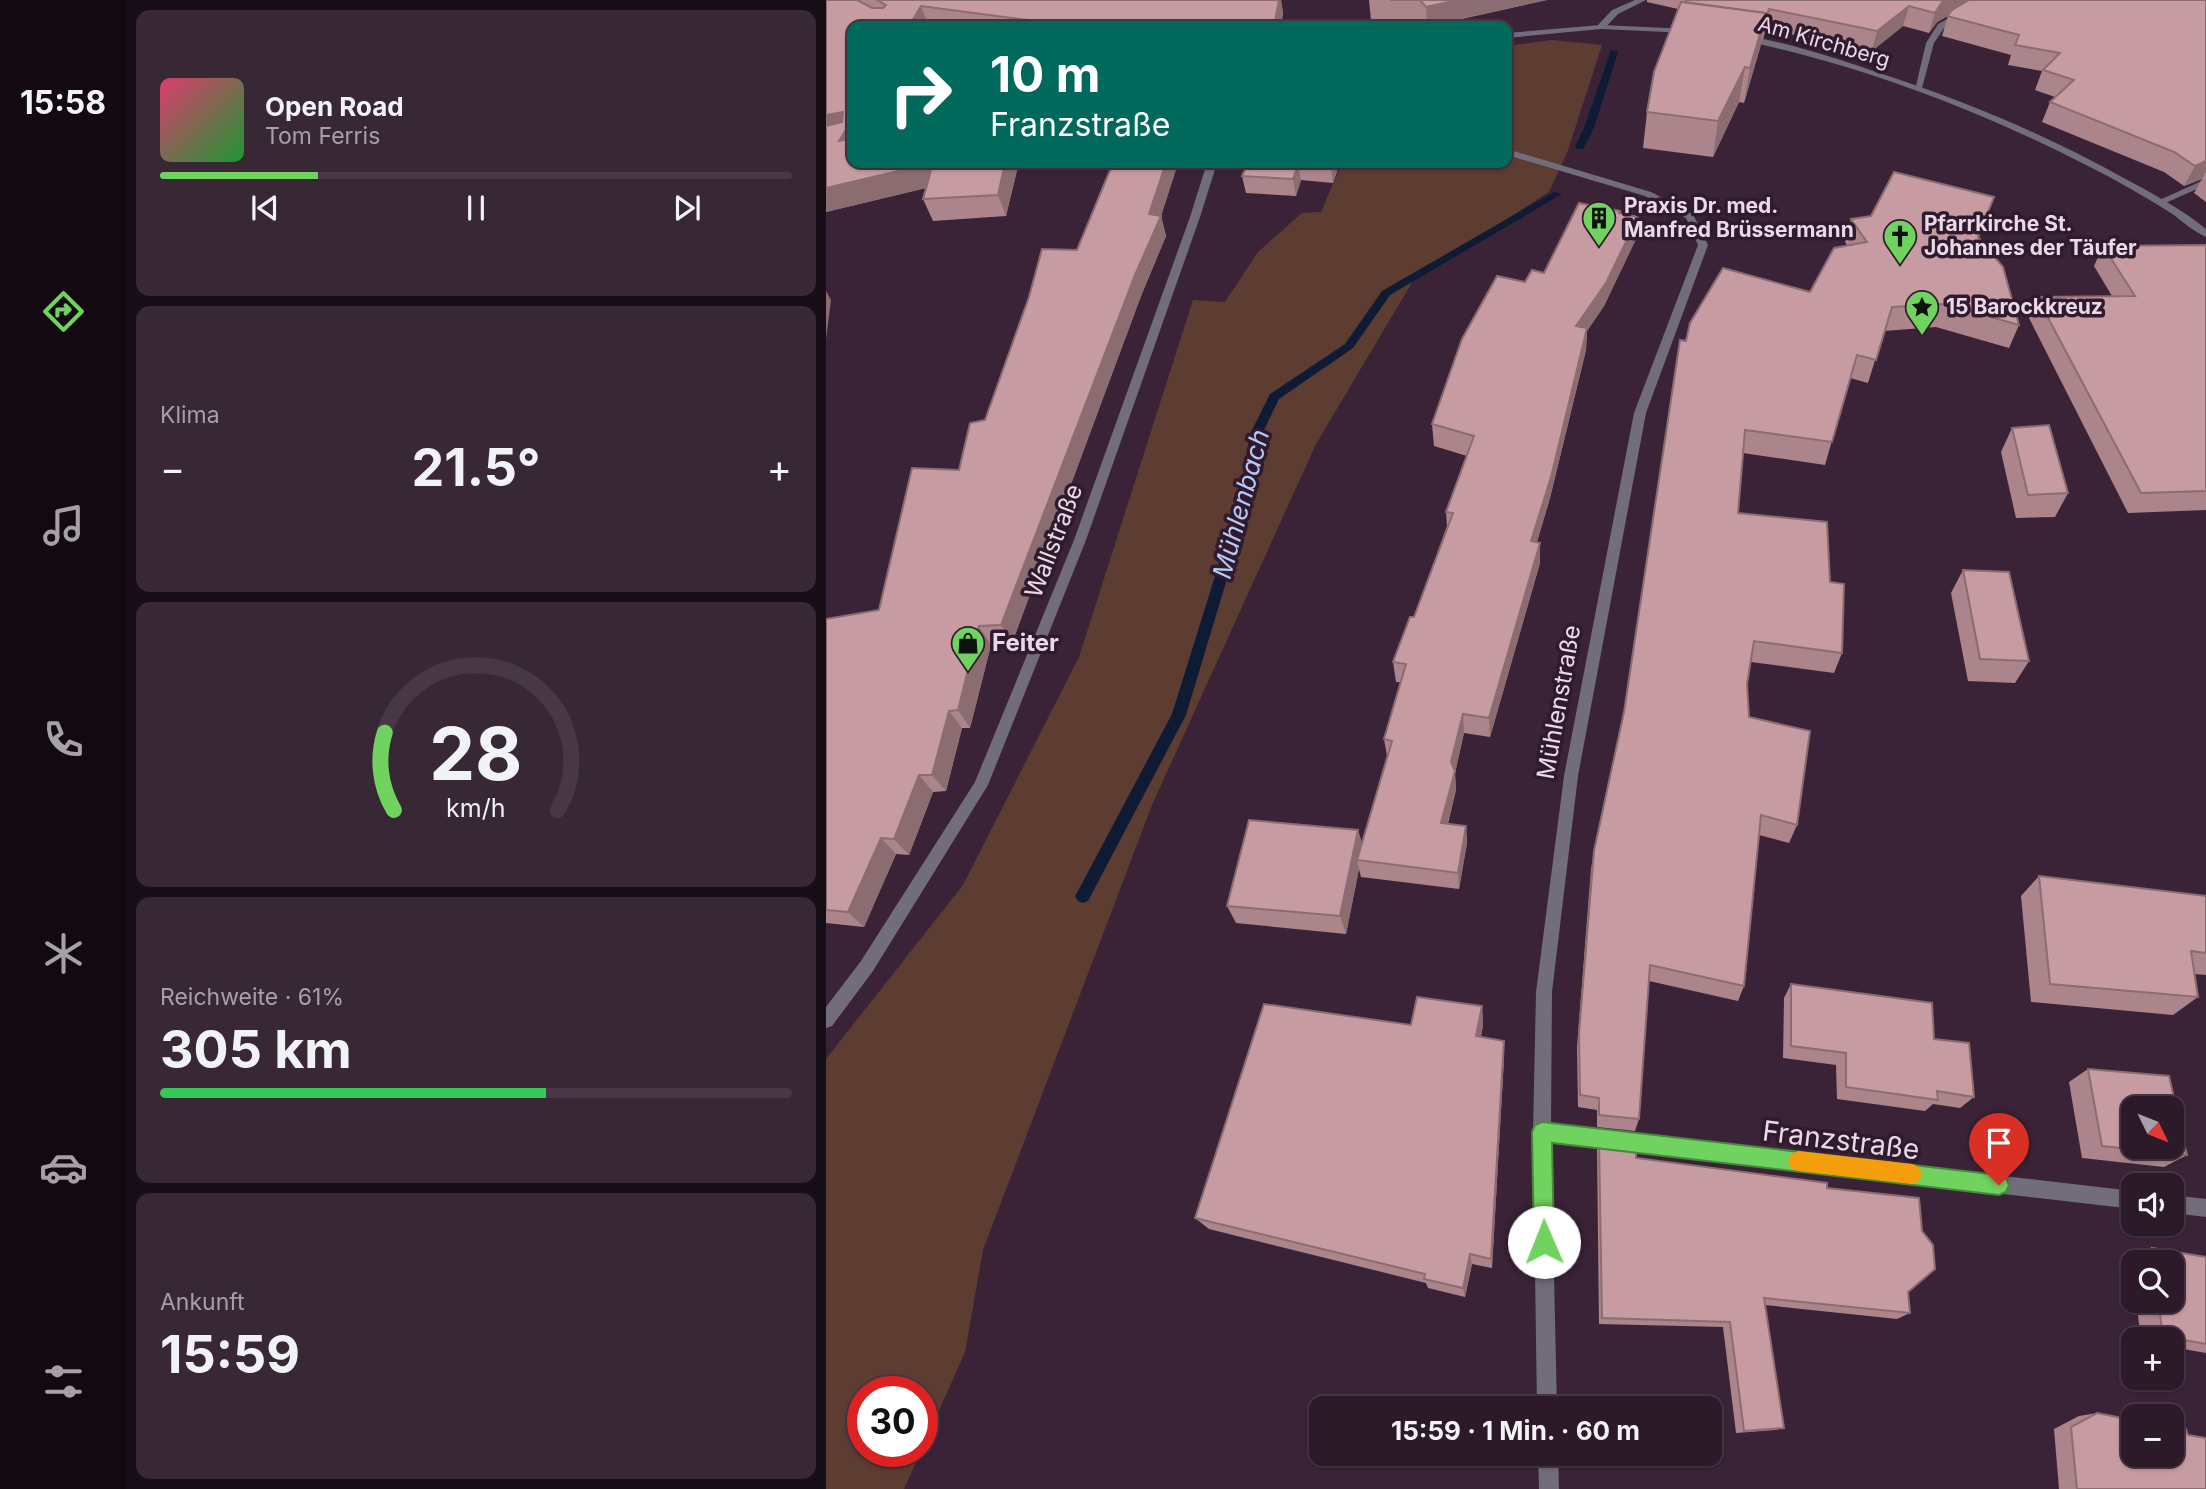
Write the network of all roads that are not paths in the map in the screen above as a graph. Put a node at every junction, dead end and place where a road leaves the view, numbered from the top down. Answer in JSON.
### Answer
{"nodes":[{"id":1,"x":1642,"y":0,"type":"edge"},
{"id":2,"x":1988,"y":0,"type":"edge"},
{"id":3,"x":1601,"y":27,"type":"junction"},
{"id":4,"x":1704,"y":33,"type":"edge"},
{"id":5,"x":1512,"y":36,"type":"edge"},
{"id":6,"x":1728,"y":36,"type":"edge"},
{"id":7,"x":1918,"y":88,"type":"junction"},
{"id":8,"x":1512,"y":153,"type":"edge"},
{"id":9,"x":1210,"y":168,"type":"edge"},
{"id":10,"x":2206,"y":182,"type":"edge"},
{"id":11,"x":2160,"y":202,"type":"junction"},
{"id":12,"x":2206,"y":234,"type":"edge"},
{"id":13,"x":826,"y":1020,"type":"edge"},
{"id":14,"x":1542,"y":1132,"type":"junction"},
{"id":15,"x":2121,"y":1199,"type":"edge"},
{"id":16,"x":2184,"y":1206,"type":"edge"},
{"id":17,"x":2206,"y":1208,"type":"edge"},
{"id":18,"x":1547,"y":1396,"type":"edge"},
{"id":19,"x":1548,"y":1466,"type":"edge"},
{"id":20,"x":1549,"y":1489,"type":"edge"}],
"edges":[{"from":1,"to":3,"type":"street"},
{"from":2,"to":7,"type":"street"},
{"from":3,"to":4,"type":"street"},
{"from":3,"to":5,"type":"street"},
{"from":6,"to":7,"type":"street","name":"Am Kirchberg"},
{"from":7,"to":11,"type":"street","name":"Am Kirchberg"},
{"from":8,"to":14,"type":"street","name":"Mühlenstraße"},
{"from":9,"to":13,"type":"street","name":"Wallstraße"},
{"from":10,"to":11,"type":"street"},
{"from":11,"to":12,"type":"street","name":"Am Kirchberg"},
{"from":14,"to":15,"type":"street","name":"Franzstraße"},
{"from":14,"to":18,"type":"street","name":"Mühlenstraße"},
{"from":16,"to":17,"type":"street"},
{"from":19,"to":20,"type":"street"}]}
